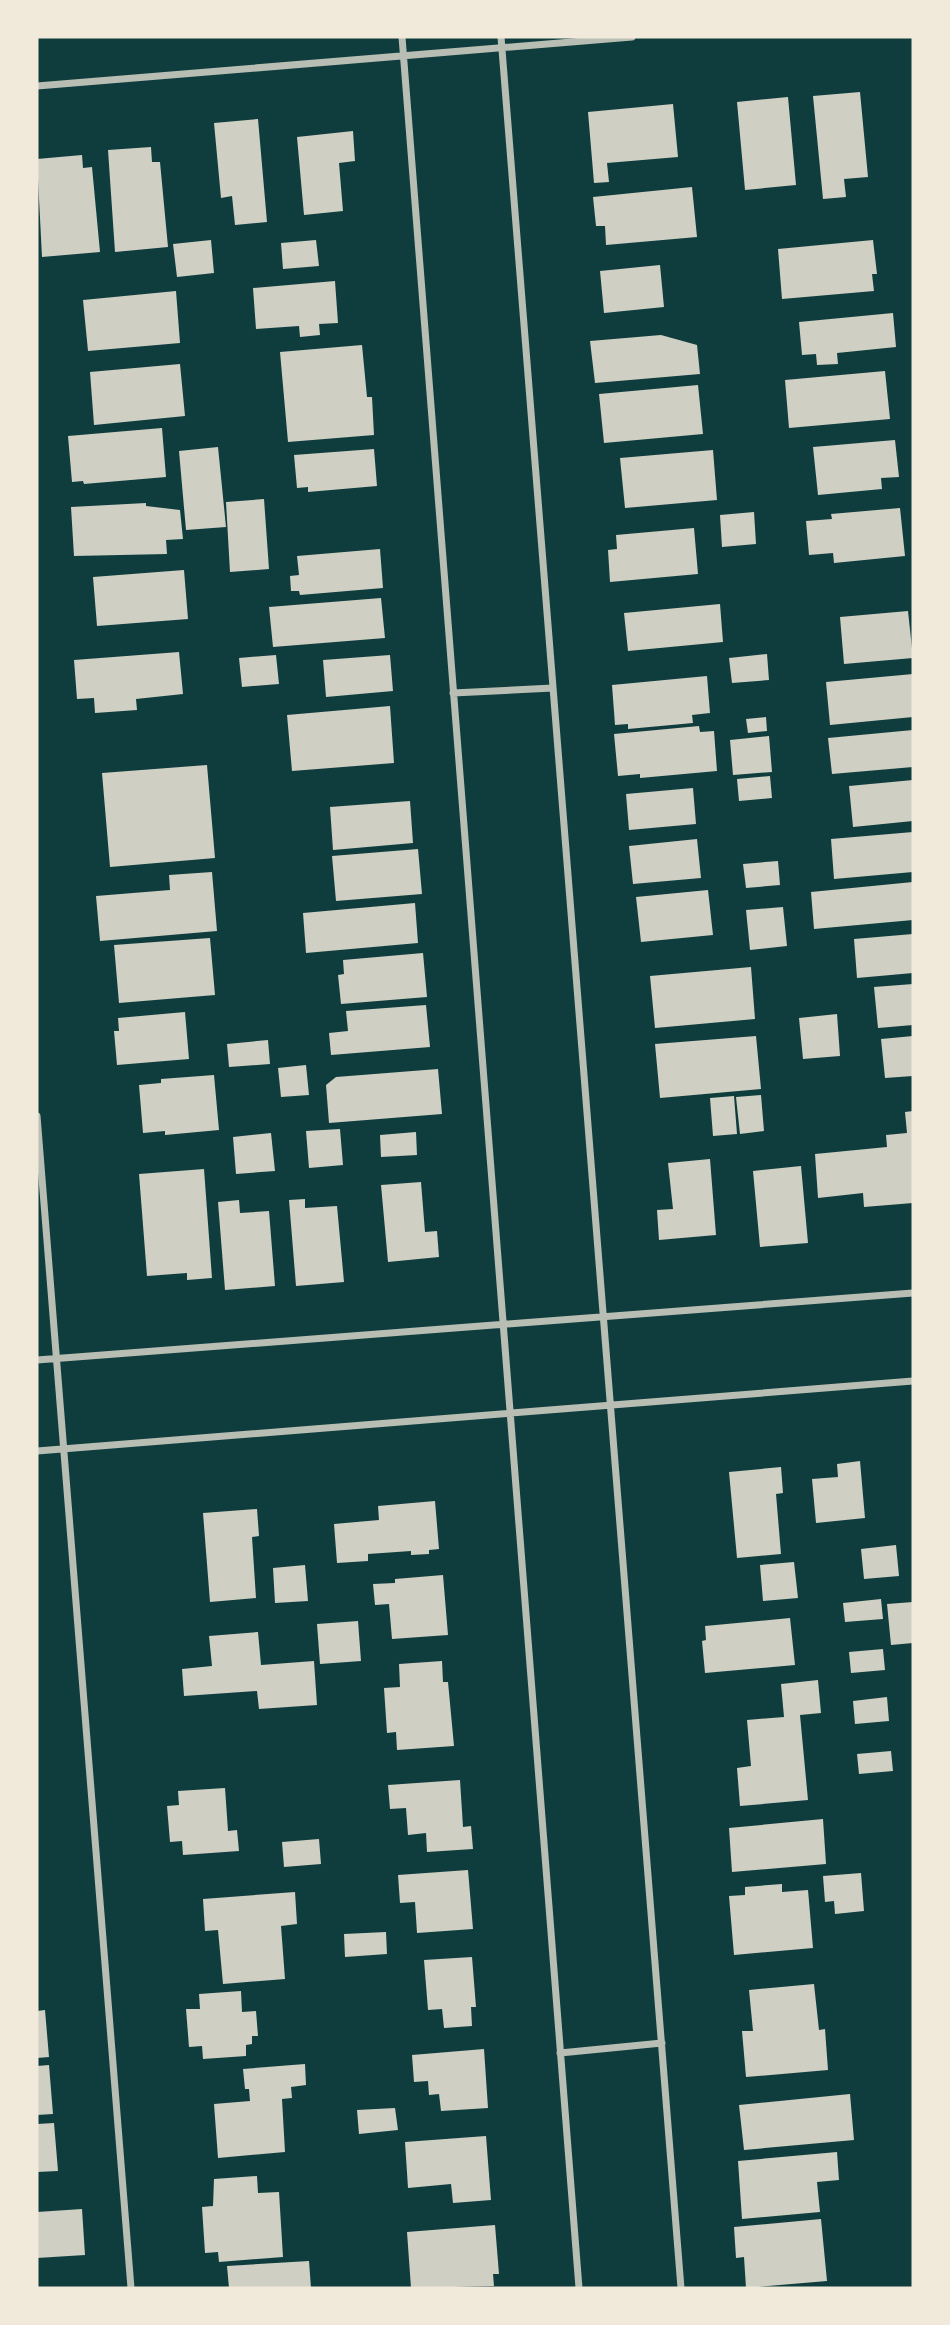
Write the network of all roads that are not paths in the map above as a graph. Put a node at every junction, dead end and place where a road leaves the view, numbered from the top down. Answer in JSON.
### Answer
{"nodes":[{"id":1,"x":402,"y":37,"type":"edge"},
{"id":2,"x":501,"y":37,"type":"edge"},
{"id":3,"x":632,"y":37,"type":"edge"},
{"id":4,"x":502,"y":48,"type":"junction"},
{"id":5,"x":403,"y":55,"type":"junction"},
{"id":6,"x":37,"y":86,"type":"edge"},
{"id":7,"x":553,"y":688,"type":"junction"},
{"id":8,"x":453,"y":694,"type":"junction"},
{"id":9,"x":37,"y":1116,"type":"edge"},
{"id":10,"x":913,"y":1293,"type":"edge"},
{"id":11,"x":603,"y":1317,"type":"junction"},
{"id":12,"x":503,"y":1324,"type":"junction"},
{"id":13,"x":56,"y":1358,"type":"junction"},
{"id":14,"x":37,"y":1360,"type":"edge"},
{"id":15,"x":913,"y":1381,"type":"edge"},
{"id":16,"x":611,"y":1405,"type":"junction"},
{"id":17,"x":510,"y":1413,"type":"junction"},
{"id":18,"x":63,"y":1449,"type":"junction"},
{"id":19,"x":37,"y":1451,"type":"edge"},
{"id":20,"x":662,"y":2043,"type":"junction"},
{"id":21,"x":560,"y":2053,"type":"junction"},
{"id":22,"x":131,"y":2288,"type":"edge"},
{"id":23,"x":579,"y":2288,"type":"edge"},
{"id":24,"x":681,"y":2288,"type":"edge"}],
"edges":[{"from":1,"to":5,"type":"street"},
{"from":2,"to":4,"type":"street"},
{"from":3,"to":4,"type":"street"},
{"from":4,"to":5,"type":"street"},
{"from":4,"to":7,"type":"street"},
{"from":5,"to":6,"type":"street"},
{"from":5,"to":8,"type":"street"},
{"from":7,"to":8,"type":"street"},
{"from":7,"to":11,"type":"street"},
{"from":8,"to":12,"type":"street"},
{"from":9,"to":13,"type":"street"},
{"from":10,"to":11,"type":"street"},
{"from":11,"to":12,"type":"street"},
{"from":11,"to":16,"type":"street"},
{"from":12,"to":13,"type":"street"},
{"from":12,"to":17,"type":"street"},
{"from":13,"to":14,"type":"street"},
{"from":13,"to":18,"type":"street"},
{"from":15,"to":16,"type":"street"},
{"from":16,"to":17,"type":"street"},
{"from":16,"to":20,"type":"street"},
{"from":17,"to":18,"type":"street"},
{"from":17,"to":21,"type":"street"},
{"from":18,"to":19,"type":"street"},
{"from":18,"to":22,"type":"street"},
{"from":20,"to":21,"type":"street"},
{"from":20,"to":24,"type":"street"},
{"from":21,"to":23,"type":"street"}]}
